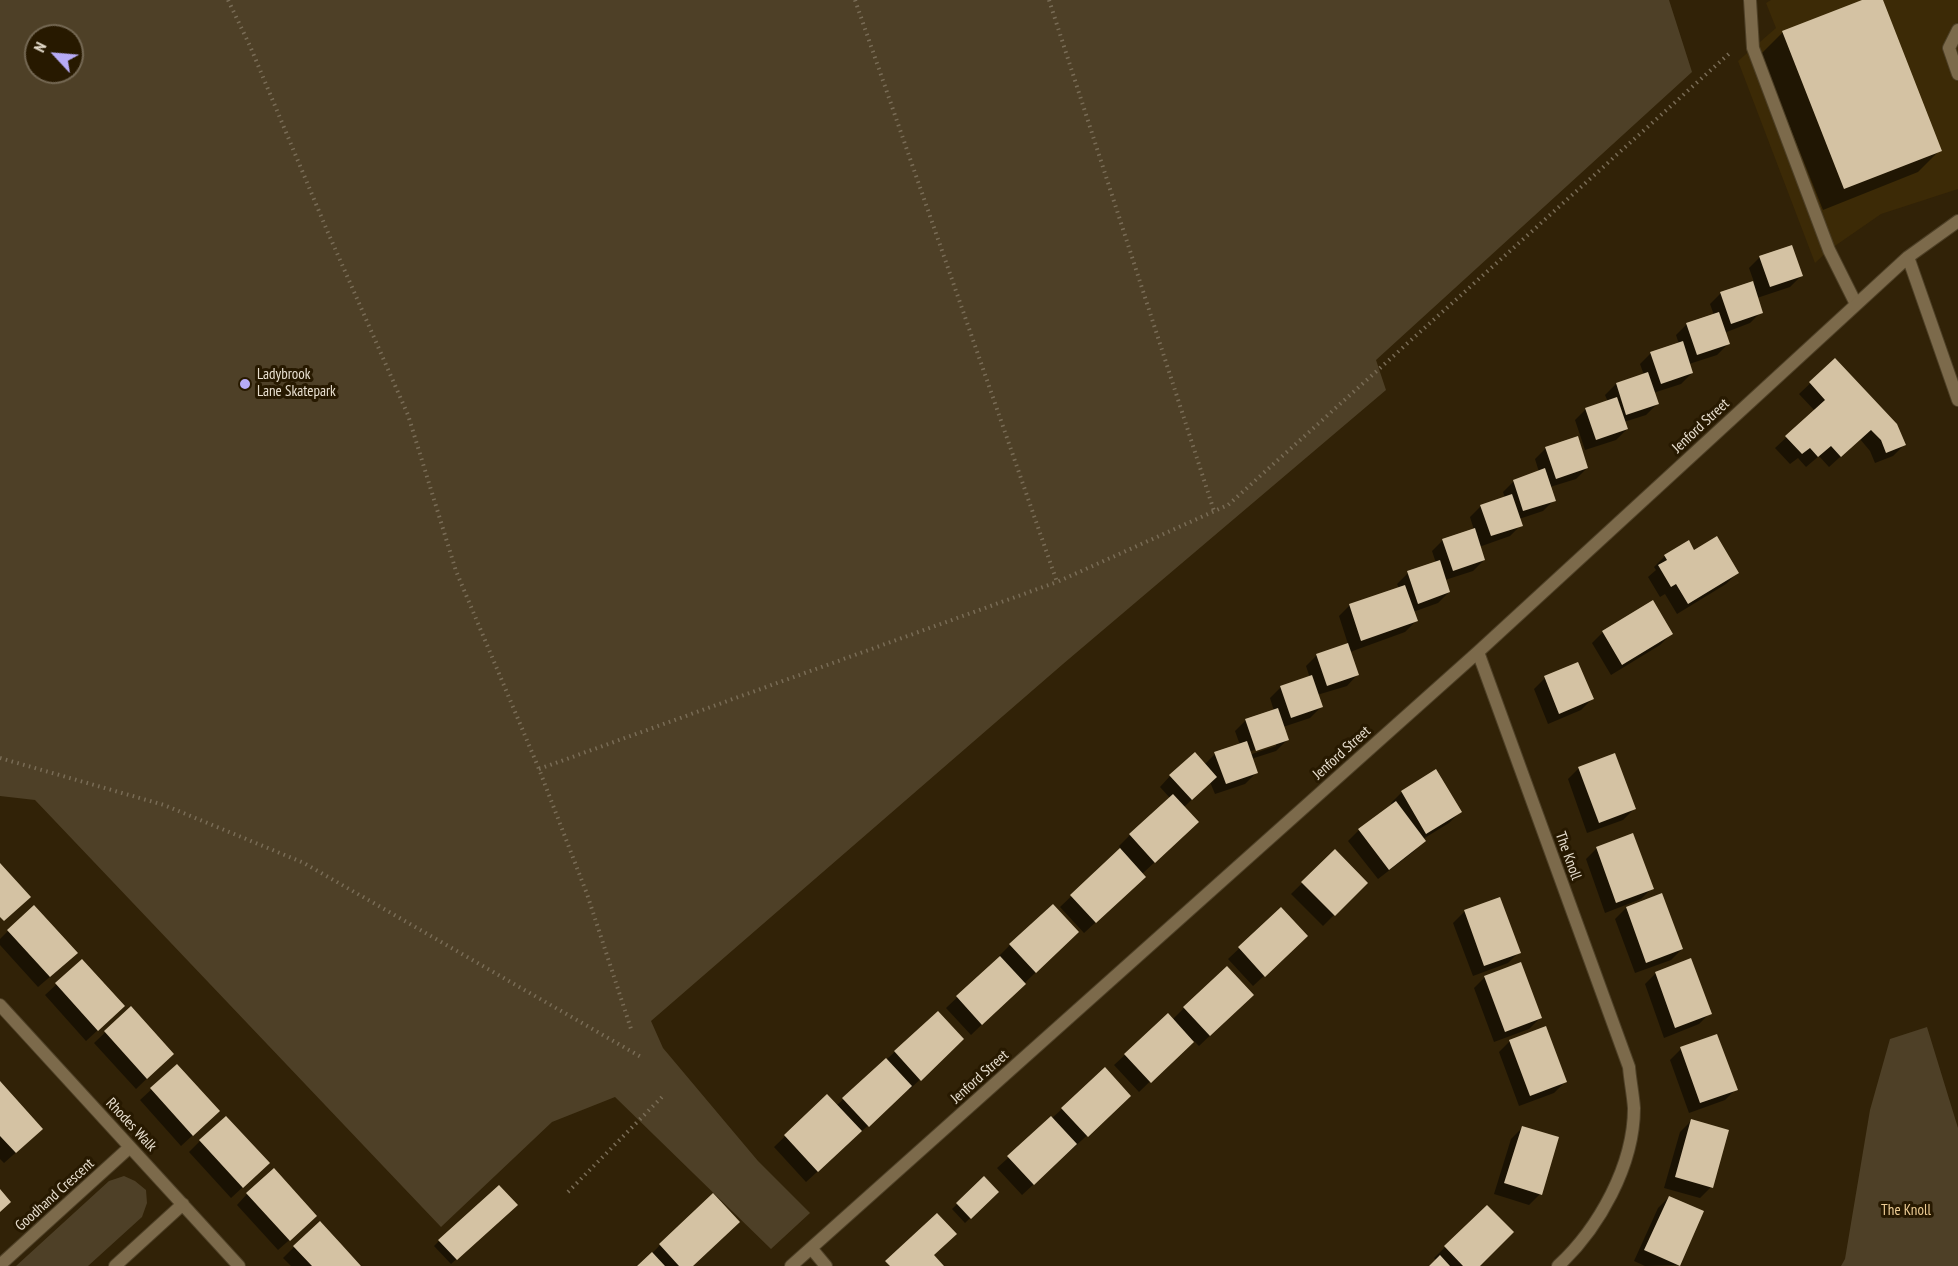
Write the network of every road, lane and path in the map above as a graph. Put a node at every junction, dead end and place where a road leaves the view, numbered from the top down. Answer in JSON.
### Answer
{"nodes":[{"id":1,"x":228,"y":0,"type":"edge"},
{"id":2,"x":855,"y":0,"type":"edge"},
{"id":3,"x":1049,"y":0,"type":"edge"},
{"id":4,"x":1750,"y":0,"type":"edge"},
{"id":5,"x":1958,"y":30,"type":"edge"},
{"id":6,"x":1753,"y":48,"type":"junction"},
{"id":7,"x":1958,"y":74,"type":"edge"},
{"id":8,"x":1958,"y":221,"type":"edge"},
{"id":9,"x":1908,"y":257,"type":"junction"},
{"id":10,"x":1856,"y":304,"type":"junction"},
{"id":11,"x":1958,"y":400,"type":"edge"},
{"id":12,"x":1214,"y":511,"type":"junction"},
{"id":13,"x":1057,"y":582,"type":"junction"},
{"id":14,"x":1478,"y":652,"type":"junction"},
{"id":15,"x":0,"y":758,"type":"edge"},
{"id":16,"x":539,"y":768,"type":"junction"},
{"id":17,"x":0,"y":1005,"type":"edge"},
{"id":18,"x":632,"y":1032,"type":"dead end"},
{"id":19,"x":641,"y":1057,"type":"dead end"},
{"id":20,"x":662,"y":1097,"type":"dead end"},
{"id":21,"x":130,"y":1147,"type":"junction"},
{"id":22,"x":568,"y":1192,"type":"dead end"},
{"id":23,"x":183,"y":1204,"type":"junction"},
{"id":24,"x":810,"y":1248,"type":"junction"},
{"id":25,"x":0,"y":1265,"type":"edge"},
{"id":26,"x":115,"y":1266,"type":"edge"},
{"id":27,"x":239,"y":1266,"type":"edge"},
{"id":28,"x":791,"y":1266,"type":"edge"},
{"id":29,"x":826,"y":1266,"type":"edge"},
{"id":30,"x":1558,"y":1266,"type":"edge"}],
"edges":[{"from":1,"to":16,"type":"path"},
{"from":2,"to":13,"type":"path"},
{"from":3,"to":12,"type":"path"},
{"from":4,"to":6,"type":"street"},
{"from":5,"to":7,"type":"street"},
{"from":6,"to":10,"type":"street"},
{"from":6,"to":12,"type":"path"},
{"from":8,"to":9,"type":"street","name":"Jenford Street"},
{"from":9,"to":10,"type":"street","name":"Jenford Street"},
{"from":9,"to":11,"type":"street"},
{"from":10,"to":14,"type":"street","name":"Jenford Street"},
{"from":12,"to":13,"type":"path"},
{"from":13,"to":16,"type":"path"},
{"from":14,"to":24,"type":"street","name":"Jenford Street"},
{"from":14,"to":30,"type":"street","name":"The Knoll"},
{"from":15,"to":19,"type":"path"},
{"from":16,"to":18,"type":"path"},
{"from":17,"to":21,"type":"street","name":"Rhodes Walk"},
{"from":20,"to":22,"type":"path"},
{"from":21,"to":23,"type":"street","name":"Rhodes Walk"},
{"from":21,"to":25,"type":"street","name":"Goodhand Crescent"},
{"from":23,"to":26,"type":"street"},
{"from":23,"to":27,"type":"street","name":"Rhodes Walk"},
{"from":24,"to":28,"type":"street","name":"Jenford Street"},
{"from":24,"to":29,"type":"street"}]}
